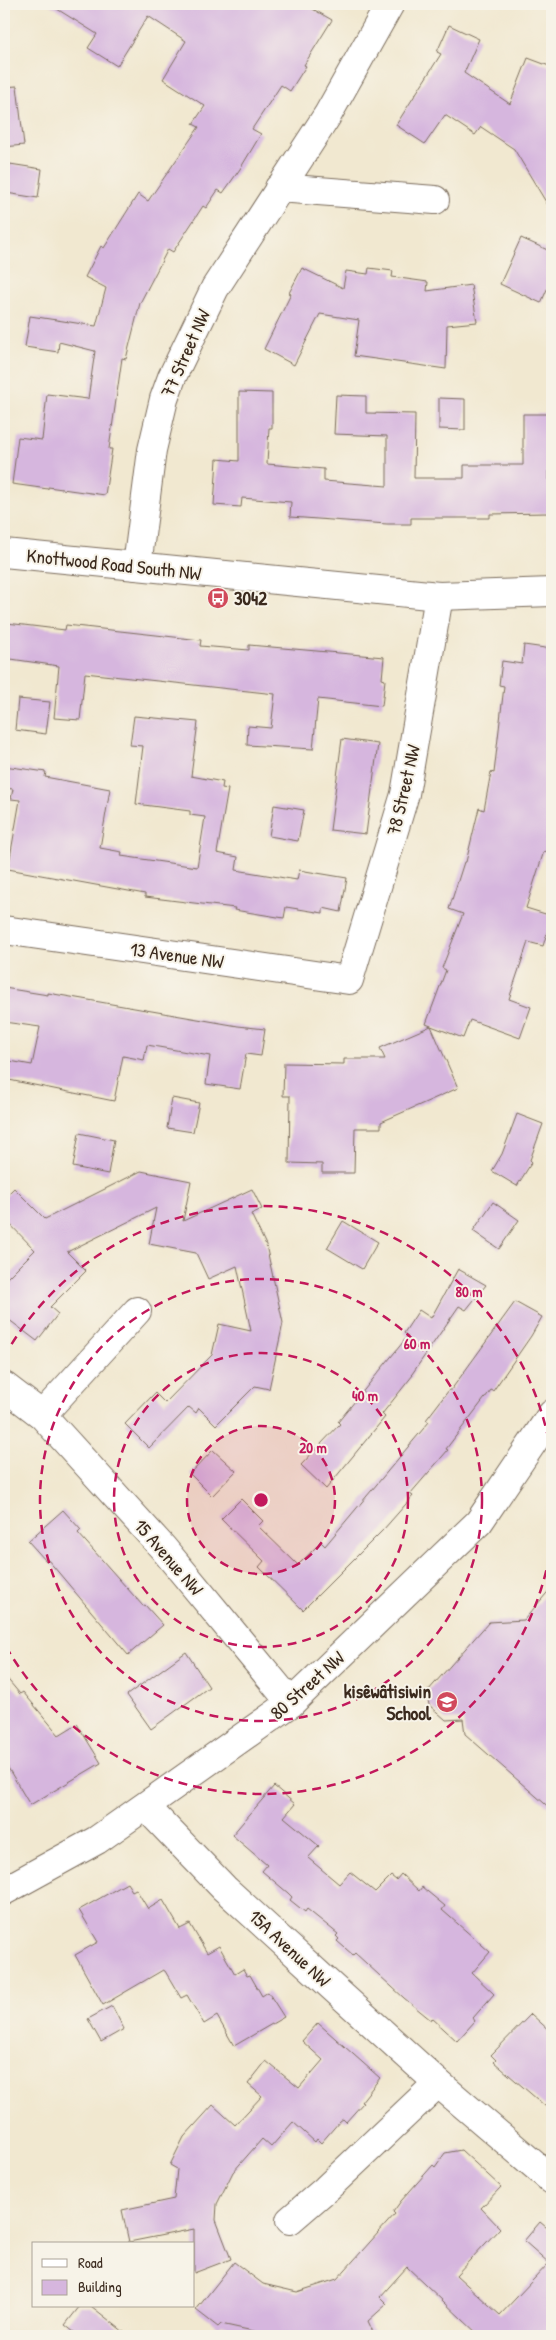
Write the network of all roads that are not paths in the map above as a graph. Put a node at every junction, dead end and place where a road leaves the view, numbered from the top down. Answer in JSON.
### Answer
{"nodes":[{"id":1,"x":390,"y":4,"type":"edge"},
{"id":2,"x":278,"y":188,"type":"junction"},
{"id":3,"x":434,"y":200,"type":"dead end"},
{"id":4,"x":4,"y":553,"type":"edge"},
{"id":5,"x":137,"y":566,"type":"junction"},
{"id":6,"x":552,"y":592,"type":"edge"},
{"id":7,"x":439,"y":596,"type":"junction"},
{"id":8,"x":4,"y":930,"type":"edge"},
{"id":9,"x":350,"y":980,"type":"joint"},
{"id":10,"x":137,"y":1310,"type":"dead end"},
{"id":11,"x":4,"y":1386,"type":"edge"},
{"id":12,"x":552,"y":1414,"type":"edge"},
{"id":13,"x":42,"y":1415,"type":"junction"},
{"id":14,"x":291,"y":1703,"type":"junction"},
{"id":15,"x":146,"y":1807,"type":"junction"},
{"id":16,"x":4,"y":1891,"type":"edge"},
{"id":17,"x":438,"y":2083,"type":"junction"},
{"id":18,"x":552,"y":2180,"type":"edge"},
{"id":19,"x":290,"y":2220,"type":"dead end"}],
"edges":[{"from":1,"to":2,"type":"street","name":"77 Street NW"},
{"from":2,"to":3,"type":"street"},
{"from":2,"to":5,"type":"street","name":"77 Street NW"},
{"from":4,"to":5,"type":"street","name":"Knottwood Road South NW"},
{"from":5,"to":7,"type":"street","name":"Knottwood Road South NW"},
{"from":6,"to":7,"type":"street","name":"Knottwood Road South NW"},
{"from":7,"to":9,"type":"street","name":"78 Street NW"},
{"from":8,"to":9,"type":"street","name":"13 Avenue NW"},
{"from":10,"to":13,"type":"street"},
{"from":11,"to":13,"type":"street","name":"15 Avenue NW"},
{"from":12,"to":14,"type":"street","name":"80 Street NW"},
{"from":13,"to":14,"type":"street","name":"15 Avenue NW"},
{"from":14,"to":15,"type":"street","name":"80 Street NW"},
{"from":15,"to":16,"type":"street","name":"80 Street NW"},
{"from":15,"to":17,"type":"street","name":"15A Avenue NW"},
{"from":17,"to":18,"type":"street","name":"15A Avenue NW"},
{"from":17,"to":19,"type":"street"}]}
